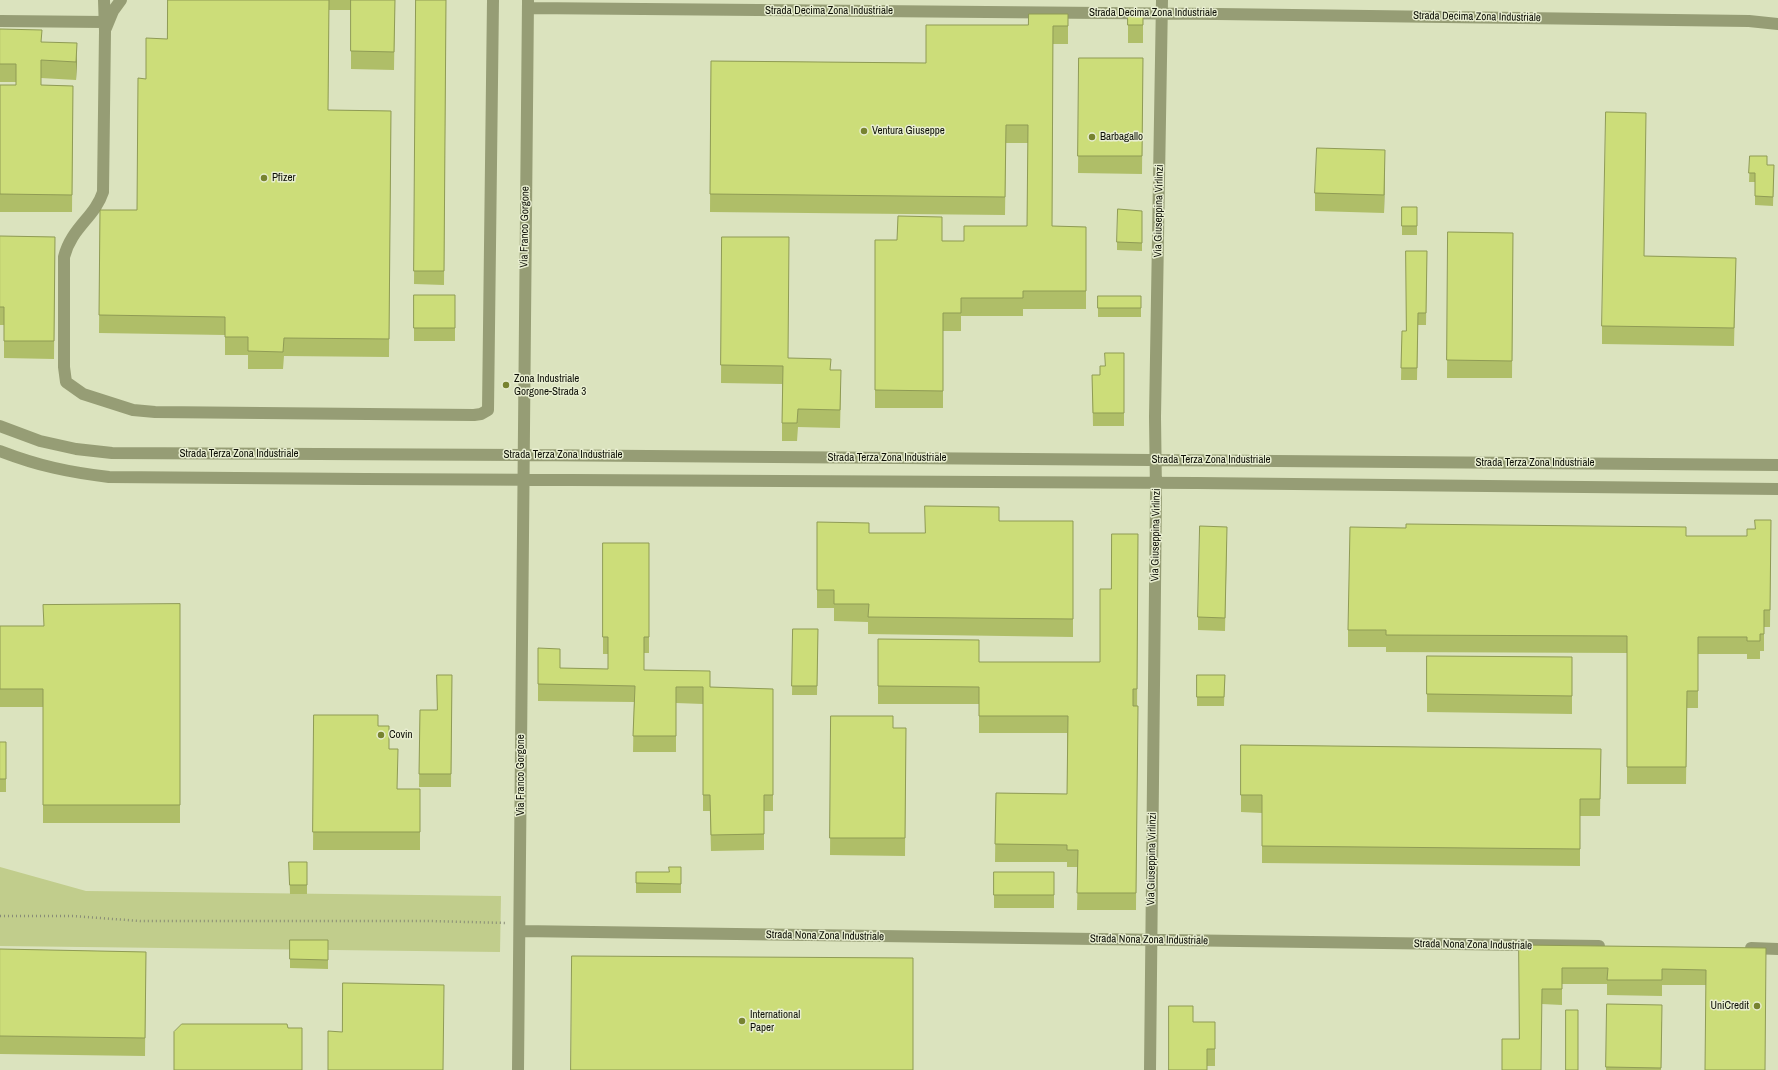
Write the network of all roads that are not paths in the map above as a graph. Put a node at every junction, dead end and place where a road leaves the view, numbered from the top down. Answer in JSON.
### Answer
{"nodes":[{"id":1,"x":104,"y":0,"type":"edge"},
{"id":2,"x":121,"y":0,"type":"edge"},
{"id":3,"x":493,"y":0,"type":"edge"},
{"id":4,"x":1162,"y":0,"type":"edge"},
{"id":5,"x":528,"y":4,"type":"edge"},
{"id":6,"x":1162,"y":14,"type":"junction"},
{"id":7,"x":0,"y":21,"type":"edge"},
{"id":8,"x":1778,"y":24,"type":"edge"},
{"id":9,"x":104,"y":27,"type":"junction"},
{"id":10,"x":0,"y":426,"type":"edge"},
{"id":11,"x":0,"y":451,"type":"edge"},
{"id":12,"x":523,"y":455,"type":"junction"},
{"id":13,"x":1156,"y":460,"type":"junction"},
{"id":14,"x":1778,"y":465,"type":"edge"},
{"id":15,"x":522,"y":479,"type":"junction"},
{"id":16,"x":1156,"y":483,"type":"junction"},
{"id":17,"x":1778,"y":489,"type":"edge"},
{"id":18,"x":520,"y":928,"type":"junction"},
{"id":19,"x":1151,"y":940,"type":"junction"},
{"id":20,"x":1607,"y":946,"type":"edge"},
{"id":21,"x":1741,"y":948,"type":"edge"},
{"id":22,"x":1778,"y":949,"type":"edge"},
{"id":23,"x":518,"y":1070,"type":"edge"},
{"id":24,"x":1150,"y":1070,"type":"edge"}],
"edges":[{"from":1,"to":9,"type":"street"},
{"from":2,"to":9,"type":"street"},
{"from":3,"to":9,"type":"street"},
{"from":4,"to":6,"type":"street","name":"Via Giuseppina Virlinzi"},
{"from":5,"to":6,"type":"street","name":"Strada Decima Zona Industriale"},
{"from":5,"to":12,"type":"street","name":"Via Franco Gorgone"},
{"from":6,"to":8,"type":"street","name":"Strada Decima Zona Industriale"},
{"from":6,"to":13,"type":"street","name":"Via Giuseppina Virlinzi"},
{"from":7,"to":9,"type":"street"},
{"from":10,"to":12,"type":"street","name":"Strada Terza Zona Industriale"},
{"from":11,"to":15,"type":"street","name":"Strada Terza Zona Industriale"},
{"from":12,"to":13,"type":"street","name":"Strada Terza Zona Industriale"},
{"from":12,"to":15,"type":"street","name":"Via Franco Gorgone"},
{"from":13,"to":14,"type":"street","name":"Strada Terza Zona Industriale"},
{"from":13,"to":16,"type":"street","name":"Via Giuseppina Virlinzi"},
{"from":15,"to":16,"type":"street","name":"Strada Terza Zona Industriale"},
{"from":15,"to":18,"type":"street","name":"Via Franco Gorgone"},
{"from":16,"to":17,"type":"street","name":"Strada Terza Zona Industriale"},
{"from":16,"to":19,"type":"street","name":"Via Giuseppina Virlinzi"},
{"from":18,"to":19,"type":"street","name":"Strada Nona Zona Industriale"},
{"from":18,"to":23,"type":"street","name":"Via Franco Gorgone"},
{"from":19,"to":20,"type":"street","name":"Strada Nona Zona Industriale"},
{"from":19,"to":24,"type":"street","name":"Via Giuseppina Virlinzi"},
{"from":21,"to":22,"type":"street"}]}
